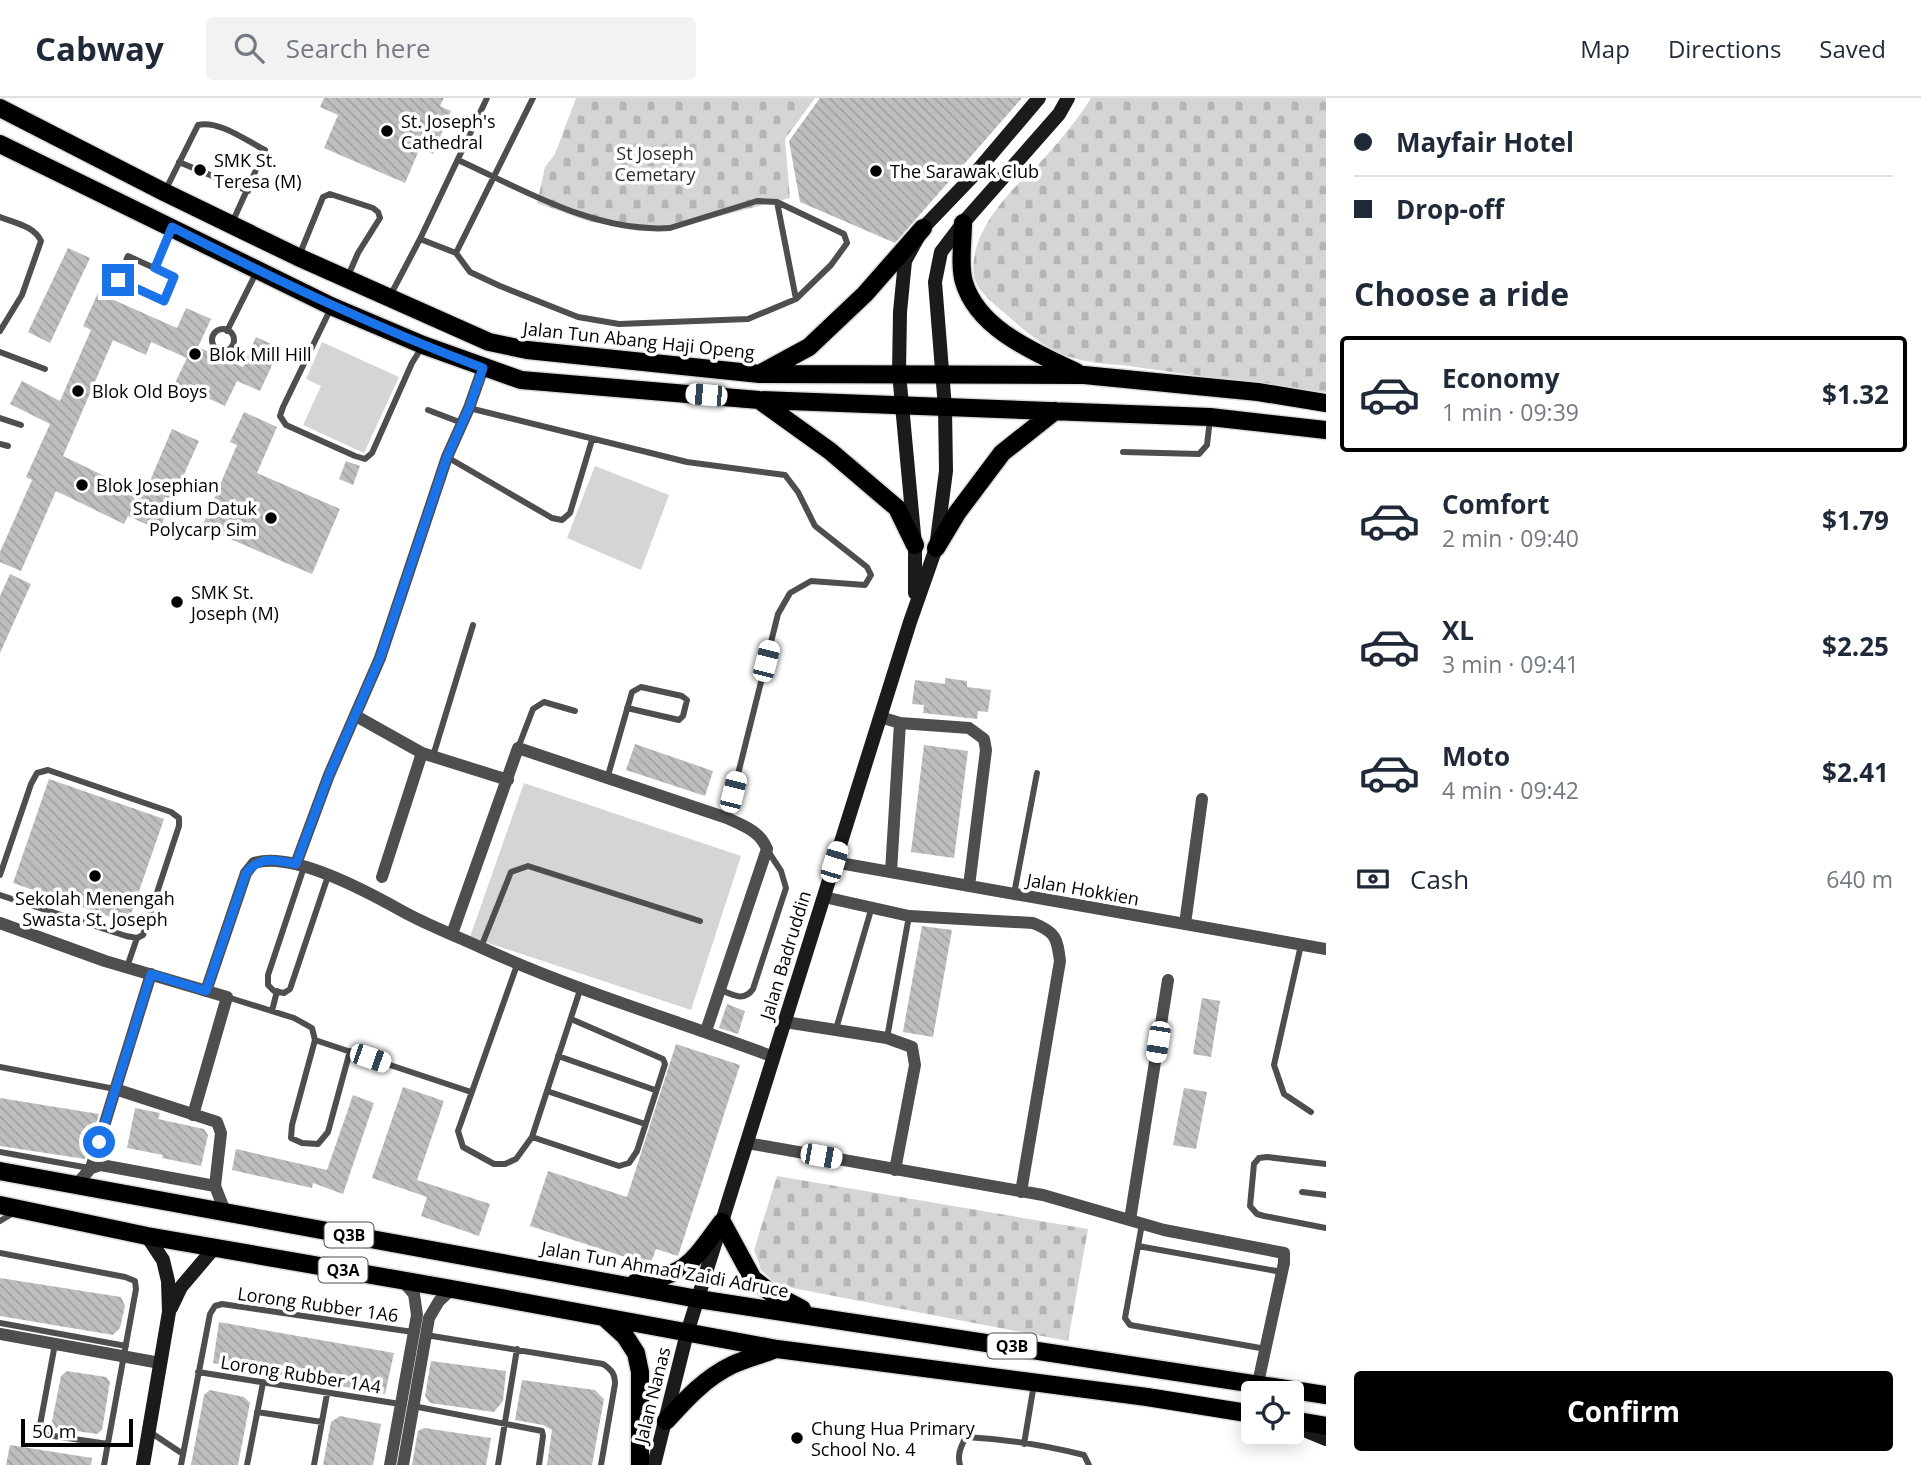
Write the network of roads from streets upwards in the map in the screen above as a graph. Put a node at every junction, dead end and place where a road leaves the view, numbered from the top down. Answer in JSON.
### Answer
{"nodes":[{"id":1,"x":1039,"y":98,"type":"edge"},
{"id":2,"x":1068,"y":98,"type":"edge"},
{"id":3,"x":0,"y":108,"type":"edge"},
{"id":4,"x":0,"y":144,"type":"edge"},
{"id":5,"x":963,"y":223,"type":"junction"},
{"id":6,"x":923,"y":228,"type":"junction"},
{"id":7,"x":483,"y":368,"type":"junction"},
{"id":8,"x":899,"y":373,"type":"junction"},
{"id":9,"x":942,"y":373,"type":"junction"},
{"id":10,"x":760,"y":374,"type":"junction"},
{"id":11,"x":1084,"y":375,"type":"junction"},
{"id":12,"x":759,"y":400,"type":"junction"},
{"id":13,"x":1326,"y":403,"type":"edge"},
{"id":14,"x":902,"y":406,"type":"junction"},
{"id":15,"x":945,"y":408,"type":"junction"},
{"id":16,"x":1055,"y":411,"type":"junction"},
{"id":17,"x":1326,"y":430,"type":"edge"},
{"id":18,"x":915,"y":545,"type":"junction"},
{"id":19,"x":936,"y":548,"type":"junction"},
{"id":20,"x":909,"y":622,"type":"junction"},
{"id":21,"x":356,"y":716,"type":"junction"},
{"id":22,"x":880,"y":717,"type":"junction"},
{"id":23,"x":900,"y":723,"type":"junction"},
{"id":24,"x":428,"y":754,"type":"junction"},
{"id":25,"x":508,"y":780,"type":"junction"},
{"id":26,"x":1202,"y":799,"type":"dead end"},
{"id":27,"x":834,"y":862,"type":"junction"},
{"id":28,"x":300,"y":866,"type":"junction"},
{"id":29,"x":891,"y":872,"type":"junction"},
{"id":30,"x":382,"y":877,"type":"dead end"},
{"id":31,"x":969,"y":886,"type":"junction"},
{"id":32,"x":824,"y":897,"type":"junction"},
{"id":33,"x":0,"y":923,"type":"edge"},
{"id":34,"x":1185,"y":925,"type":"junction"},
{"id":35,"x":452,"y":934,"type":"junction"},
{"id":36,"x":1326,"y":949,"type":"edge"},
{"id":37,"x":151,"y":974,"type":"junction"},
{"id":38,"x":1168,"y":980,"type":"dead end"},
{"id":39,"x":206,"y":991,"type":"junction"},
{"id":40,"x":785,"y":1022,"type":"junction"},
{"id":41,"x":706,"y":1031,"type":"junction"},
{"id":42,"x":774,"y":1057,"type":"junction"},
{"id":43,"x":115,"y":1089,"type":"junction"},
{"id":44,"x":193,"y":1115,"type":"junction"},
{"id":45,"x":747,"y":1143,"type":"junction"},
{"id":46,"x":91,"y":1168,"type":"junction"},
{"id":47,"x":895,"y":1170,"type":"junction"},
{"id":48,"x":0,"y":1171,"type":"edge"},
{"id":49,"x":75,"y":1186,"type":"junction"},
{"id":50,"x":215,"y":1186,"type":"junction"},
{"id":51,"x":1021,"y":1192,"type":"junction"},
{"id":52,"x":0,"y":1205,"type":"edge"},
{"id":53,"x":226,"y":1214,"type":"junction"},
{"id":54,"x":722,"y":1222,"type":"junction"},
{"id":55,"x":1136,"y":1222,"type":"junction"},
{"id":56,"x":148,"y":1236,"type":"junction"},
{"id":57,"x":215,"y":1247,"type":"junction"},
{"id":58,"x":402,"y":1280,"type":"junction"},
{"id":59,"x":621,"y":1286,"type":"junction"},
{"id":60,"x":452,"y":1289,"type":"junction"},
{"id":61,"x":698,"y":1298,"type":"junction"},
{"id":62,"x":169,"y":1312,"type":"junction"},
{"id":63,"x":604,"y":1316,"type":"junction"},
{"id":64,"x":816,"y":1316,"type":"junction"},
{"id":65,"x":687,"y":1333,"type":"junction"},
{"id":66,"x":0,"y":1334,"type":"edge"},
{"id":67,"x":419,"y":1334,"type":"junction"},
{"id":68,"x":777,"y":1349,"type":"junction"},
{"id":69,"x":160,"y":1363,"type":"junction"},
{"id":70,"x":1245,"y":1381,"type":"edge"},
{"id":71,"x":1258,"y":1381,"type":"edge"},
{"id":72,"x":1304,"y":1391,"type":"edge"},
{"id":73,"x":1326,"y":1395,"type":"edge"},
{"id":74,"x":406,"y":1405,"type":"junction"},
{"id":75,"x":1241,"y":1412,"type":"edge"},
{"id":76,"x":666,"y":1421,"type":"junction"},
{"id":77,"x":1304,"y":1423,"type":"edge"},
{"id":78,"x":1326,"y":1426,"type":"edge"},
{"id":79,"x":1304,"y":1428,"type":"edge"},
{"id":80,"x":1326,"y":1439,"type":"edge"},
{"id":81,"x":143,"y":1465,"type":"edge"},
{"id":82,"x":390,"y":1465,"type":"edge"},
{"id":83,"x":403,"y":1465,"type":"edge"},
{"id":84,"x":640,"y":1465,"type":"edge"},
{"id":85,"x":655,"y":1465,"type":"edge"}],
"edges":[{"from":1,"to":6,"type":"main road","name":"Jalan Badruddin"},
{"from":2,"to":5,"type":"main road","name":"Jalan Badruddin"},
{"from":3,"to":10,"type":"main road","name":"Jalan Tun Abang Haji Openg"},
{"from":4,"to":7,"type":"main road"},
{"from":5,"to":9,"type":"main road","name":"Jalan Badruddin"},
{"from":5,"to":11,"type":"main road"},
{"from":6,"to":8,"type":"main road","name":"Jalan Badruddin"},
{"from":6,"to":10,"type":"main road"},
{"from":7,"to":12,"type":"main road"},
{"from":7,"to":21,"type":"street"},
{"from":8,"to":9,"type":"main road","name":"Jalan Tun Abang Haji Openg"},
{"from":8,"to":10,"type":"main road","name":"Jalan Tun Abang Haji Openg"},
{"from":8,"to":14,"type":"main road","name":"Jalan Badruddin"},
{"from":9,"to":11,"type":"main road","name":"Jalan Tun Abang Haji Openg"},
{"from":9,"to":15,"type":"main road","name":"Jalan Badruddin"},
{"from":11,"to":13,"type":"main road","name":"Jalan Tun Abang Haji Openg"},
{"from":12,"to":14,"type":"main road"},
{"from":12,"to":18,"type":"main road"},
{"from":14,"to":15,"type":"main road"},
{"from":14,"to":18,"type":"main road","name":"Jalan Badruddin"},
{"from":15,"to":16,"type":"main road"},
{"from":15,"to":19,"type":"main road","name":"Jalan Badruddin"},
{"from":16,"to":17,"type":"main road"},
{"from":16,"to":19,"type":"main road"},
{"from":18,"to":20,"type":"main road","name":"Jalan Badruddin"},
{"from":19,"to":20,"type":"main road","name":"Jalan Badruddin"},
{"from":20,"to":22,"type":"main road","name":"Jalan Badruddin"},
{"from":21,"to":24,"type":"street"},
{"from":21,"to":28,"type":"street"},
{"from":22,"to":23,"type":"street"},
{"from":22,"to":27,"type":"main road","name":"Jalan Badruddin"},
{"from":23,"to":29,"type":"street"},
{"from":23,"to":31,"type":"street"},
{"from":24,"to":25,"type":"street"},
{"from":24,"to":30,"type":"street"},
{"from":25,"to":35,"type":"street"},
{"from":25,"to":41,"type":"street"},
{"from":26,"to":34,"type":"street"},
{"from":27,"to":29,"type":"street","name":"Jalan Hokkien"},
{"from":27,"to":32,"type":"main road","name":"Jalan Badruddin"},
{"from":28,"to":35,"type":"street"},
{"from":28,"to":39,"type":"street"},
{"from":29,"to":31,"type":"street","name":"Jalan Hokkien"},
{"from":31,"to":34,"type":"street","name":"Jalan Hokkien"},
{"from":32,"to":40,"type":"main road","name":"Jalan Badruddin"},
{"from":32,"to":51,"type":"street"},
{"from":33,"to":37,"type":"street"},
{"from":34,"to":36,"type":"street","name":"Jalan Hokkien"},
{"from":35,"to":41,"type":"street"},
{"from":37,"to":39,"type":"street"},
{"from":37,"to":43,"type":"street"},
{"from":38,"to":55,"type":"street"},
{"from":39,"to":44,"type":"street"},
{"from":40,"to":42,"type":"main road","name":"Jalan Badruddin"},
{"from":40,"to":47,"type":"street"},
{"from":41,"to":42,"type":"street"},
{"from":42,"to":45,"type":"main road","name":"Jalan Badruddin"},
{"from":43,"to":44,"type":"street"},
{"from":43,"to":46,"type":"street"},
{"from":44,"to":50,"type":"street"},
{"from":45,"to":47,"type":"street"},
{"from":45,"to":54,"type":"main road","name":"Jalan Badruddin"},
{"from":46,"to":49,"type":"street"},
{"from":46,"to":50,"type":"street"},
{"from":47,"to":51,"type":"street"},
{"from":48,"to":49,"type":"main road","name":"Jalan Tun Ahmad Zaidi Adruce","number":"Q3B"},
{"from":49,"to":53,"type":"main road","name":"Jalan Tun Ahmad Zaidi Adruce","number":"Q3B"},
{"from":50,"to":53,"type":"street"},
{"from":51,"to":55,"type":"street"},
{"from":52,"to":56,"type":"main road","number":"Q3A"},
{"from":53,"to":59,"type":"main road","name":"Jalan Tun Ahmad Zaidi Adruce","number":"Q3B"},
{"from":54,"to":59,"type":"main road"},
{"from":54,"to":61,"type":"main road","name":"Jalan Badruddin"},
{"from":54,"to":64,"type":"main road"},
{"from":55,"to":71,"type":"street"},
{"from":56,"to":57,"type":"main road","number":"Q3A"},
{"from":56,"to":62,"type":"main road"},
{"from":57,"to":58,"type":"main road","number":"Q3A"},
{"from":57,"to":62,"type":"main road"},
{"from":58,"to":60,"type":"main road","number":"Q3A"},
{"from":58,"to":67,"type":"street"},
{"from":59,"to":61,"type":"main road","name":"Jalan Tun Ahmad Zaidi Adruce","number":"Q3B"},
{"from":60,"to":63,"type":"main road","number":"Q3A"},
{"from":60,"to":67,"type":"street"},
{"from":61,"to":64,"type":"main road","name":"Jalan Tun Ahmad Zaidi Adruce","number":"Q3B"},
{"from":61,"to":65,"type":"main road","name":"Jalan Nanas"},
{"from":62,"to":69,"type":"main road"},
{"from":63,"to":65,"type":"main road","number":"Q3A"},
{"from":63,"to":84,"type":"main road"},
{"from":64,"to":70,"type":"main road","name":"Jalan Tun Ahmad Zaidi Adruce","number":"Q3B"},
{"from":65,"to":68,"type":"main road","number":"Q3A"},
{"from":65,"to":76,"type":"main road","name":"Jalan Nanas"},
{"from":66,"to":69,"type":"street"},
{"from":67,"to":74,"type":"street"},
{"from":68,"to":75,"type":"main road","number":"Q3A"},
{"from":68,"to":76,"type":"main road"},
{"from":69,"to":81,"type":"main road"},
{"from":72,"to":73,"type":"main road","name":"Jalan Tun Ahmad Zaidi Adruce","number":"Q3B"},
{"from":74,"to":82,"type":"street"},
{"from":74,"to":83,"type":"street"},
{"from":76,"to":85,"type":"main road","name":"Jalan Nanas"},
{"from":77,"to":78,"type":"main road"},
{"from":79,"to":80,"type":"main road"}]}
